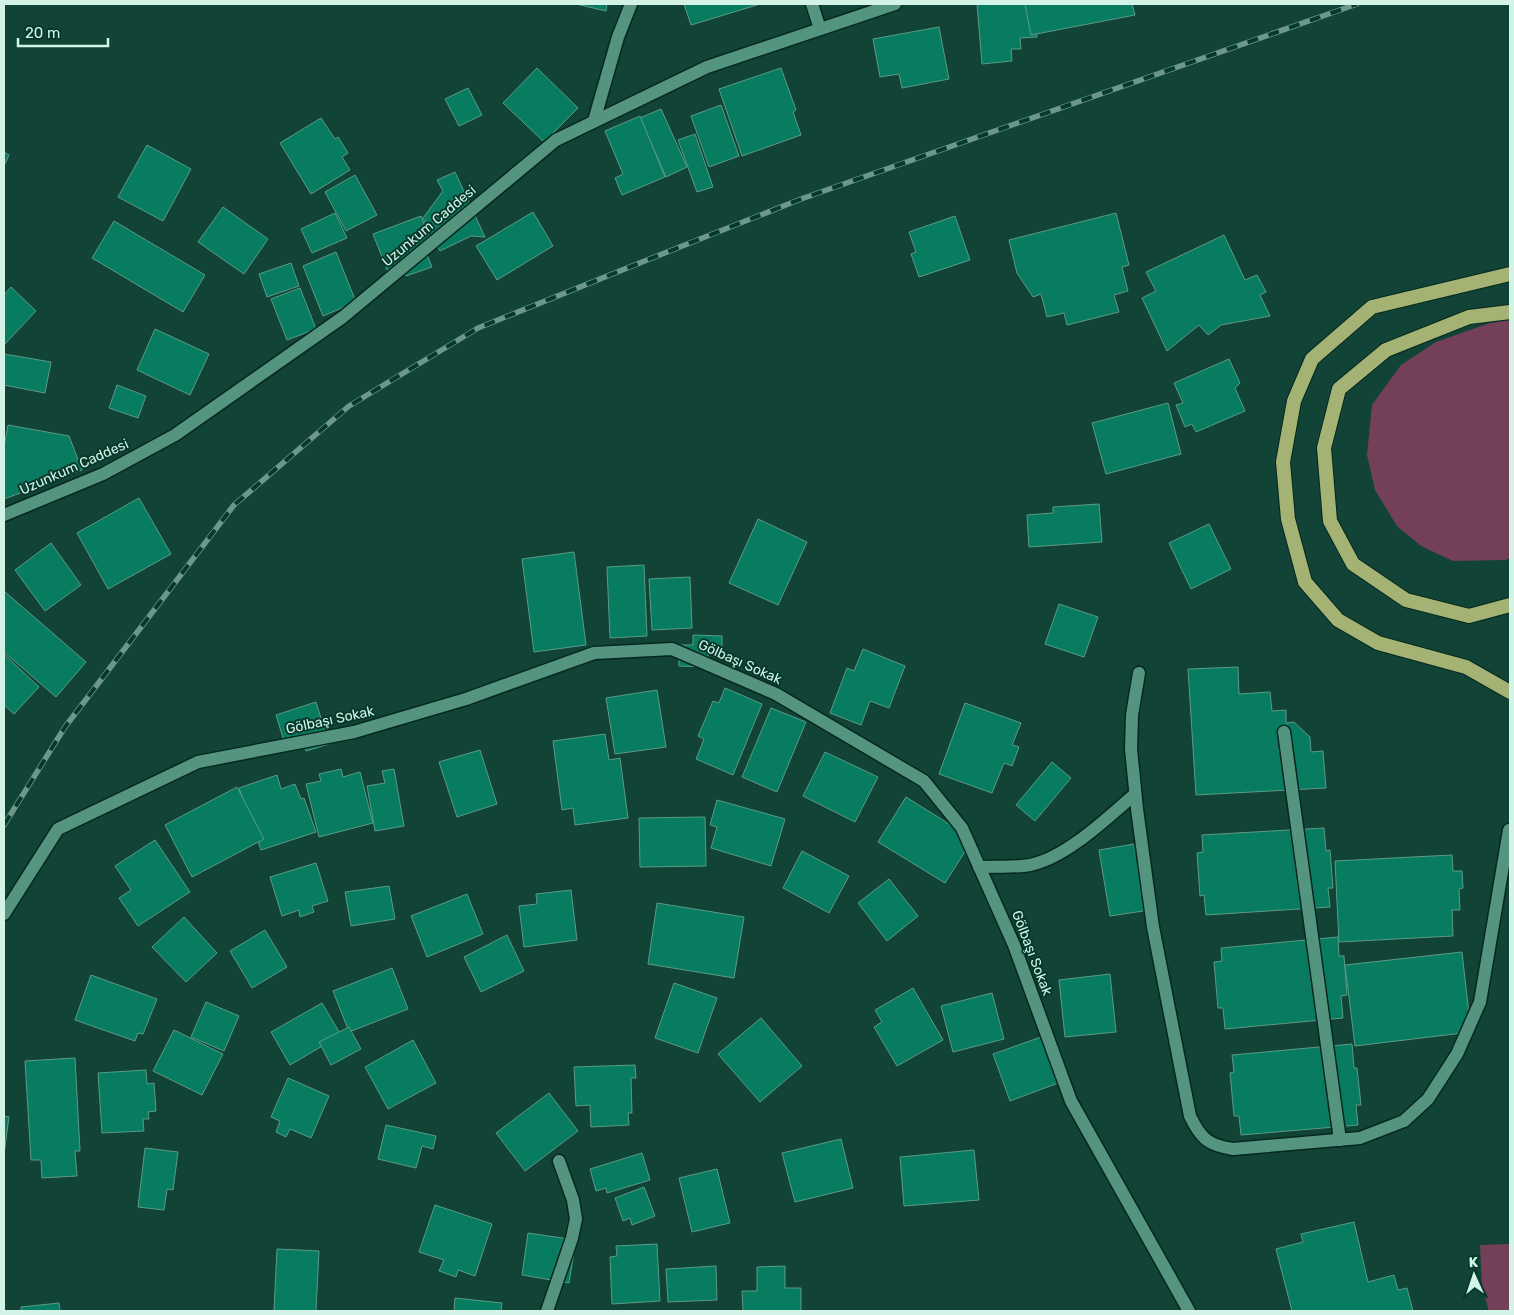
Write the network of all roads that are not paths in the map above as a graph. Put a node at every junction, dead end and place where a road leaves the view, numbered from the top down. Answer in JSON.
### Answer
{"nodes":[{"id":1,"x":631,"y":4,"type":"edge"},
{"id":2,"x":812,"y":4,"type":"edge"},
{"id":3,"x":895,"y":4,"type":"edge"},
{"id":4,"x":820,"y":29,"type":"junction"},
{"id":5,"x":594,"y":121,"type":"junction"},
{"id":6,"x":1510,"y":274,"type":"edge"},
{"id":7,"x":1510,"y":312,"type":"edge"},
{"id":8,"x":4,"y":515,"type":"edge"},
{"id":9,"x":1510,"y":605,"type":"edge"},
{"id":10,"x":1139,"y":673,"type":"dead end"},
{"id":11,"x":1510,"y":692,"type":"edge"},
{"id":12,"x":1284,"y":732,"type":"dead end"},
{"id":13,"x":1135,"y":794,"type":"junction"},
{"id":14,"x":1509,"y":830,"type":"dead end"},
{"id":15,"x":979,"y":867,"type":"junction"},
{"id":16,"x":4,"y":914,"type":"edge"},
{"id":17,"x":1340,"y":1140,"type":"junction"},
{"id":18,"x":559,"y":1161,"type":"dead end"},
{"id":19,"x":547,"y":1311,"type":"edge"},
{"id":20,"x":1189,"y":1311,"type":"edge"}],
"edges":[{"from":1,"to":5,"type":"street"},
{"from":2,"to":4,"type":"street"},
{"from":3,"to":4,"type":"street","name":"Uzunkum Caddesi"},
{"from":4,"to":5,"type":"street","name":"Uzunkum Caddesi"},
{"from":5,"to":8,"type":"street","name":"Uzunkum Caddesi"},
{"from":6,"to":11,"type":"highway"},
{"from":7,"to":9,"type":"highway"},
{"from":10,"to":13,"type":"street"},
{"from":12,"to":17,"type":"street"},
{"from":13,"to":15,"type":"street"},
{"from":13,"to":17,"type":"street"},
{"from":14,"to":17,"type":"street"},
{"from":15,"to":16,"type":"street","name":"Gölbaşı Sokak"},
{"from":15,"to":20,"type":"street","name":"Gölbaşı Sokak"},
{"from":18,"to":19,"type":"street"}]}
